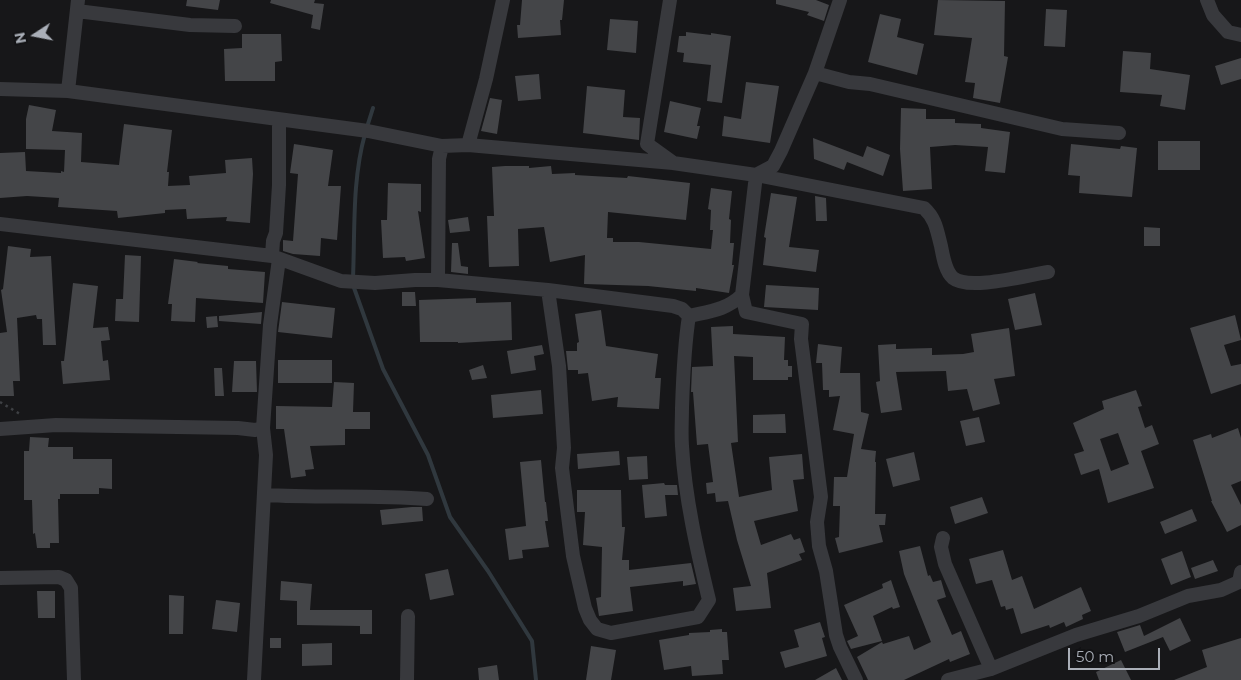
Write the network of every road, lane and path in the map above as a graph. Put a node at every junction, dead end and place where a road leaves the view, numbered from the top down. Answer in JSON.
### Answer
{"nodes":[{"id":1,"x":502,"y":0,"type":"edge"},
{"id":2,"x":670,"y":0,"type":"edge"},
{"id":3,"x":840,"y":0,"type":"edge"},
{"id":4,"x":1207,"y":0,"type":"edge"},
{"id":5,"x":78,"y":6,"type":"edge"},
{"id":6,"x":235,"y":26,"type":"dead end"},
{"id":7,"x":1241,"y":35,"type":"edge"},
{"id":8,"x":815,"y":73,"type":"junction"},
{"id":9,"x":0,"y":89,"type":"edge"},
{"id":10,"x":68,"y":91,"type":"junction"},
{"id":11,"x":279,"y":120,"type":"junction"},
{"id":12,"x":1119,"y":132,"type":"dead end"},
{"id":13,"x":468,"y":145,"type":"junction"},
{"id":14,"x":442,"y":146,"type":"junction"},
{"id":15,"x":673,"y":163,"type":"junction"},
{"id":16,"x":756,"y":175,"type":"junction"},
{"id":17,"x":0,"y":224,"type":"edge"},
{"id":18,"x":276,"y":258,"type":"junction"},
{"id":19,"x":1048,"y":272,"type":"dead end"},
{"id":20,"x":438,"y":280,"type":"junction"},
{"id":21,"x":548,"y":290,"type":"junction"},
{"id":22,"x":742,"y":294,"type":"junction"},
{"id":23,"x":725,"y":308,"type":"junction"},
{"id":24,"x":746,"y":312,"type":"junction"},
{"id":25,"x":689,"y":316,"type":"junction"},
{"id":26,"x":263,"y":428,"type":"junction"},
{"id":27,"x":0,"y":429,"type":"edge"},
{"id":28,"x":264,"y":495,"type":"junction"},
{"id":29,"x":428,"y":499,"type":"dead end"},
{"id":30,"x":943,"y":538,"type":"dead end"},
{"id":31,"x":1241,"y":572,"type":"edge"},
{"id":32,"x":0,"y":578,"type":"edge"},
{"id":33,"x":408,"y":616,"type":"dead end"},
{"id":34,"x":991,"y":669,"type":"junction"},
{"id":35,"x":74,"y":680,"type":"edge"},
{"id":36,"x":254,"y":680,"type":"edge"},
{"id":37,"x":407,"y":680,"type":"edge"},
{"id":38,"x":856,"y":680,"type":"edge"},
{"id":39,"x":948,"y":680,"type":"edge"}],
"edges":[{"from":1,"to":13,"type":"street"},
{"from":2,"to":15,"type":"street"},
{"from":3,"to":8,"type":"street"},
{"from":4,"to":7,"type":"street"},
{"from":5,"to":6,"type":"street"},
{"from":5,"to":10,"type":"street"},
{"from":8,"to":12,"type":"street"},
{"from":8,"to":16,"type":"street"},
{"from":9,"to":10,"type":"street"},
{"from":10,"to":11,"type":"street"},
{"from":11,"to":14,"type":"street"},
{"from":11,"to":18,"type":"street"},
{"from":13,"to":14,"type":"street"},
{"from":13,"to":15,"type":"street"},
{"from":14,"to":20,"type":"street"},
{"from":15,"to":16,"type":"street"},
{"from":16,"to":19,"type":"street"},
{"from":16,"to":22,"type":"street"},
{"from":17,"to":18,"type":"street"},
{"from":18,"to":20,"type":"street"},
{"from":18,"to":26,"type":"street"},
{"from":20,"to":21,"type":"street"},
{"from":21,"to":25,"type":"street"},
{"from":21,"to":25,"type":"street"},
{"from":22,"to":23,"type":"street"},
{"from":22,"to":24,"type":"street"},
{"from":23,"to":24,"type":"street"},
{"from":23,"to":25,"type":"street"},
{"from":24,"to":38,"type":"street"},
{"from":26,"to":27,"type":"street"},
{"from":26,"to":28,"type":"street"},
{"from":28,"to":29,"type":"street"},
{"from":28,"to":36,"type":"street"},
{"from":30,"to":34,"type":"street"},
{"from":31,"to":34,"type":"street"},
{"from":32,"to":35,"type":"street"},
{"from":33,"to":37,"type":"street"},
{"from":34,"to":39,"type":"street"}]}
